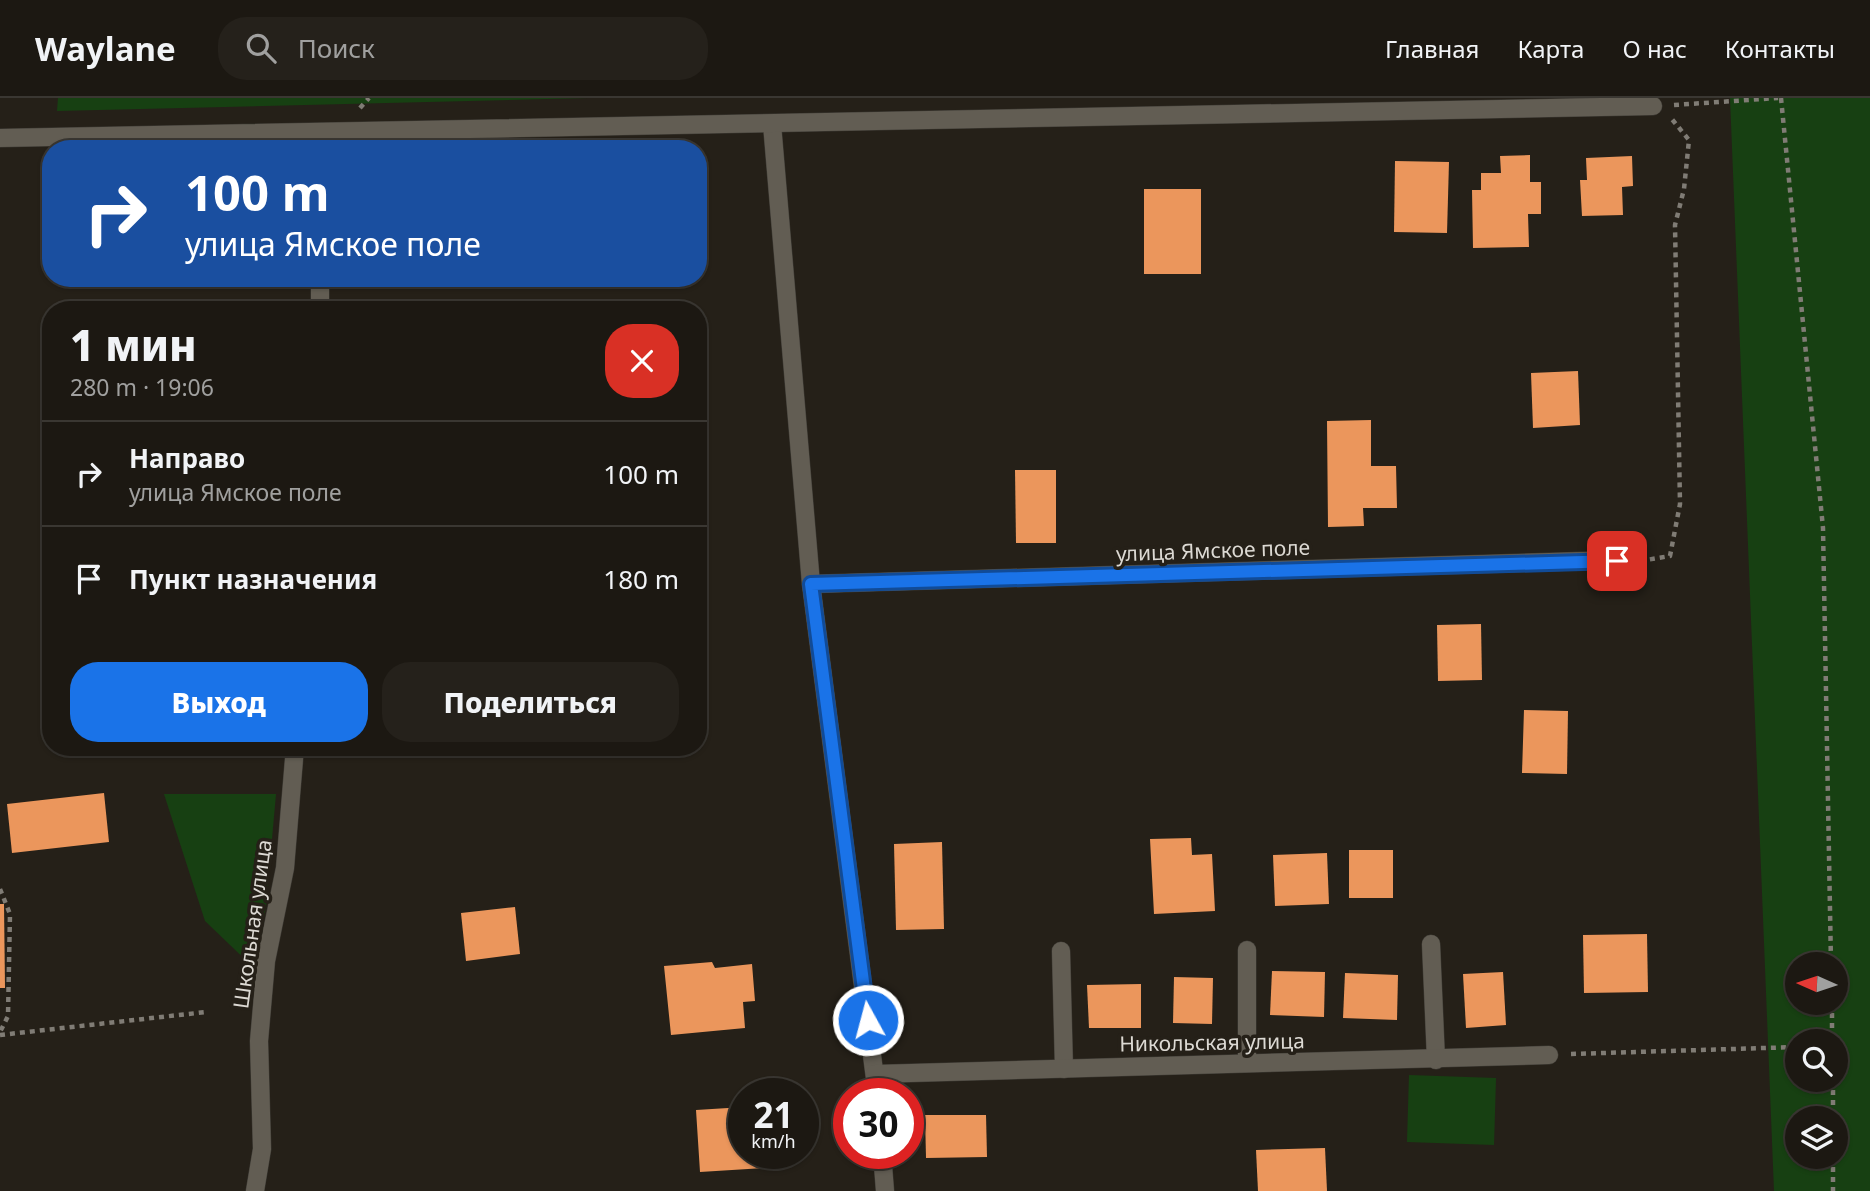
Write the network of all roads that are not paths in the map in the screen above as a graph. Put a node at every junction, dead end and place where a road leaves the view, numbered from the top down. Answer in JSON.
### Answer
{"nodes":[{"id":1,"x":1226,"y":105,"type":"edge"},
{"id":2,"x":1653,"y":106,"type":"road end"},
{"id":3,"x":772,"y":124,"type":"junction"},
{"id":4,"x":0,"y":138,"type":"edge"},
{"id":5,"x":308,"y":140,"type":"edge"},
{"id":6,"x":1617,"y":561,"type":"road end"},
{"id":7,"x":811,"y":584,"type":"junction"},
{"id":8,"x":294,"y":756,"type":"edge"},
{"id":9,"x":1431,"y":944,"type":"dead end"},
{"id":10,"x":1247,"y":950,"type":"dead end"},
{"id":11,"x":1061,"y":951,"type":"dead end"},
{"id":12,"x":1549,"y":1055,"type":"road end"},
{"id":13,"x":1436,"y":1060,"type":"junction"},
{"id":14,"x":1247,"y":1063,"type":"junction"},
{"id":15,"x":1064,"y":1069,"type":"junction"},
{"id":16,"x":875,"y":1074,"type":"junction"},
{"id":17,"x":875,"y":1078,"type":"edge"},
{"id":18,"x":883,"y":1169,"type":"edge"},
{"id":19,"x":255,"y":1191,"type":"edge"},
{"id":20,"x":885,"y":1191,"type":"edge"}],
"edges":[{"from":1,"to":2,"type":"street"},
{"from":1,"to":3,"type":"street"},
{"from":3,"to":5,"type":"street"},
{"from":3,"to":7,"type":"street"},
{"from":4,"to":5,"type":"street"},
{"from":6,"to":7,"type":"street","name":"улица Ямское поле"},
{"from":7,"to":16,"type":"street"},
{"from":8,"to":19,"type":"street","name":"Школьная улица"},
{"from":9,"to":13,"type":"street"},
{"from":10,"to":14,"type":"street"},
{"from":11,"to":15,"type":"street"},
{"from":12,"to":13,"type":"street","name":"Никольская улица"},
{"from":13,"to":14,"type":"street","name":"Никольская улица"},
{"from":14,"to":15,"type":"street","name":"Никольская улица"},
{"from":15,"to":16,"type":"street","name":"Никольская улица"},
{"from":16,"to":17,"type":"street"},
{"from":18,"to":20,"type":"street"}]}
